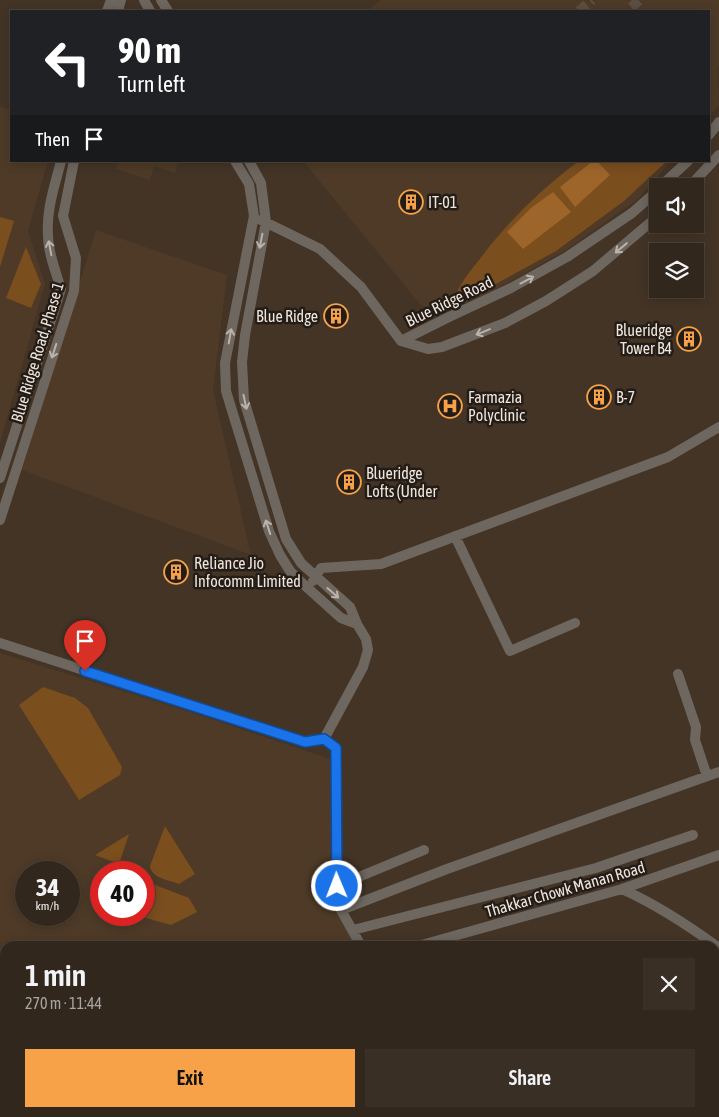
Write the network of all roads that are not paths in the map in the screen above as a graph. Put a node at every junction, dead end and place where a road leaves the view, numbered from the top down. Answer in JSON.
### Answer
{"nodes":[{"id":1,"x":719,"y":122,"type":"edge"},
{"id":2,"x":710,"y":134,"type":"edge"},
{"id":3,"x":719,"y":155,"type":"edge"},
{"id":4,"x":61,"y":162,"type":"edge"},
{"id":5,"x":74,"y":162,"type":"edge"},
{"id":6,"x":236,"y":162,"type":"edge"},
{"id":7,"x":250,"y":162,"type":"edge"},
{"id":8,"x":687,"y":162,"type":"edge"},
{"id":9,"x":670,"y":178,"type":"edge"},
{"id":10,"x":699,"y":178,"type":"edge"},
{"id":11,"x":649,"y":198,"type":"edge"},
{"id":12,"x":254,"y":216,"type":"junction"},
{"id":13,"x":266,"y":222,"type":"junction"},
{"id":14,"x":649,"y":224,"type":"edge"},
{"id":15,"x":401,"y":341,"type":"junction"},
{"id":16,"x":719,"y":427,"type":"edge"},
{"id":17,"x":0,"y":478,"type":"edge"},
{"id":18,"x":0,"y":520,"type":"edge"},
{"id":19,"x":455,"y":536,"type":"junction"},
{"id":20,"x":315,"y":577,"type":"junction"},
{"id":21,"x":308,"y":589,"type":"junction"},
{"id":22,"x":575,"y":623,"type":"dead end"},
{"id":23,"x":357,"y":624,"type":"junction"},
{"id":24,"x":0,"y":642,"type":"edge"},
{"id":25,"x":678,"y":674,"type":"dead end"},
{"id":26,"x":324,"y":739,"type":"junction"},
{"id":27,"x":719,"y":772,"type":"edge"},
{"id":28,"x":706,"y":776,"type":"junction"},
{"id":29,"x":693,"y":835,"type":"dead end"},
{"id":30,"x":424,"y":850,"type":"dead end"},
{"id":31,"x":719,"y":854,"type":"edge"},
{"id":32,"x":337,"y":886,"type":"junction"},
{"id":33,"x":622,"y":890,"type":"junction"},
{"id":34,"x":341,"y":910,"type":"junction"},
{"id":35,"x":353,"y":930,"type":"junction"},
{"id":36,"x":358,"y":941,"type":"edge"},
{"id":37,"x":436,"y":941,"type":"edge"},
{"id":38,"x":709,"y":941,"type":"edge"}],
"edges":[{"from":1,"to":2,"type":"street"},
{"from":3,"to":10,"type":"street"},
{"from":17,"to":4,"type":"street","name":"Blue Ridge Road, Phase 1","one_way":true},
{"from":5,"to":18,"type":"street","name":"Blue Ridge Road, Phase 1","one_way":true},
{"from":6,"to":12,"type":"street"},
{"from":7,"to":13,"type":"street"},
{"from":8,"to":9,"type":"street"},
{"from":15,"to":11,"type":"street","name":"Blue Ridge Road","one_way":true},
{"from":12,"to":13,"type":"street"},
{"from":21,"to":12,"type":"street","one_way":true},
{"from":13,"to":15,"type":"street"},
{"from":13,"to":20,"type":"street","one_way":true},
{"from":14,"to":15,"type":"street","name":"Blue Ridge Road","one_way":true},
{"from":16,"to":19,"type":"street"},
{"from":19,"to":20,"type":"street"},
{"from":19,"to":22,"type":"street"},
{"from":20,"to":21,"type":"street"},
{"from":20,"to":23,"type":"street","one_way":true},
{"from":21,"to":23,"type":"street"},
{"from":23,"to":26,"type":"street"},
{"from":24,"to":26,"type":"street"},
{"from":25,"to":28,"type":"street"},
{"from":26,"to":32,"type":"street"},
{"from":27,"to":28,"type":"street"},
{"from":28,"to":34,"type":"street"},
{"from":29,"to":35,"type":"street"},
{"from":30,"to":32,"type":"street"},
{"from":31,"to":33,"type":"street","name":"Thakkar Chowk Manan Road"},
{"from":32,"to":34,"type":"street"},
{"from":33,"to":37,"type":"street","name":"Thakkar Chowk Manan Road"},
{"from":33,"to":38,"type":"street"},
{"from":34,"to":35,"type":"street"},
{"from":35,"to":36,"type":"street"}]}
